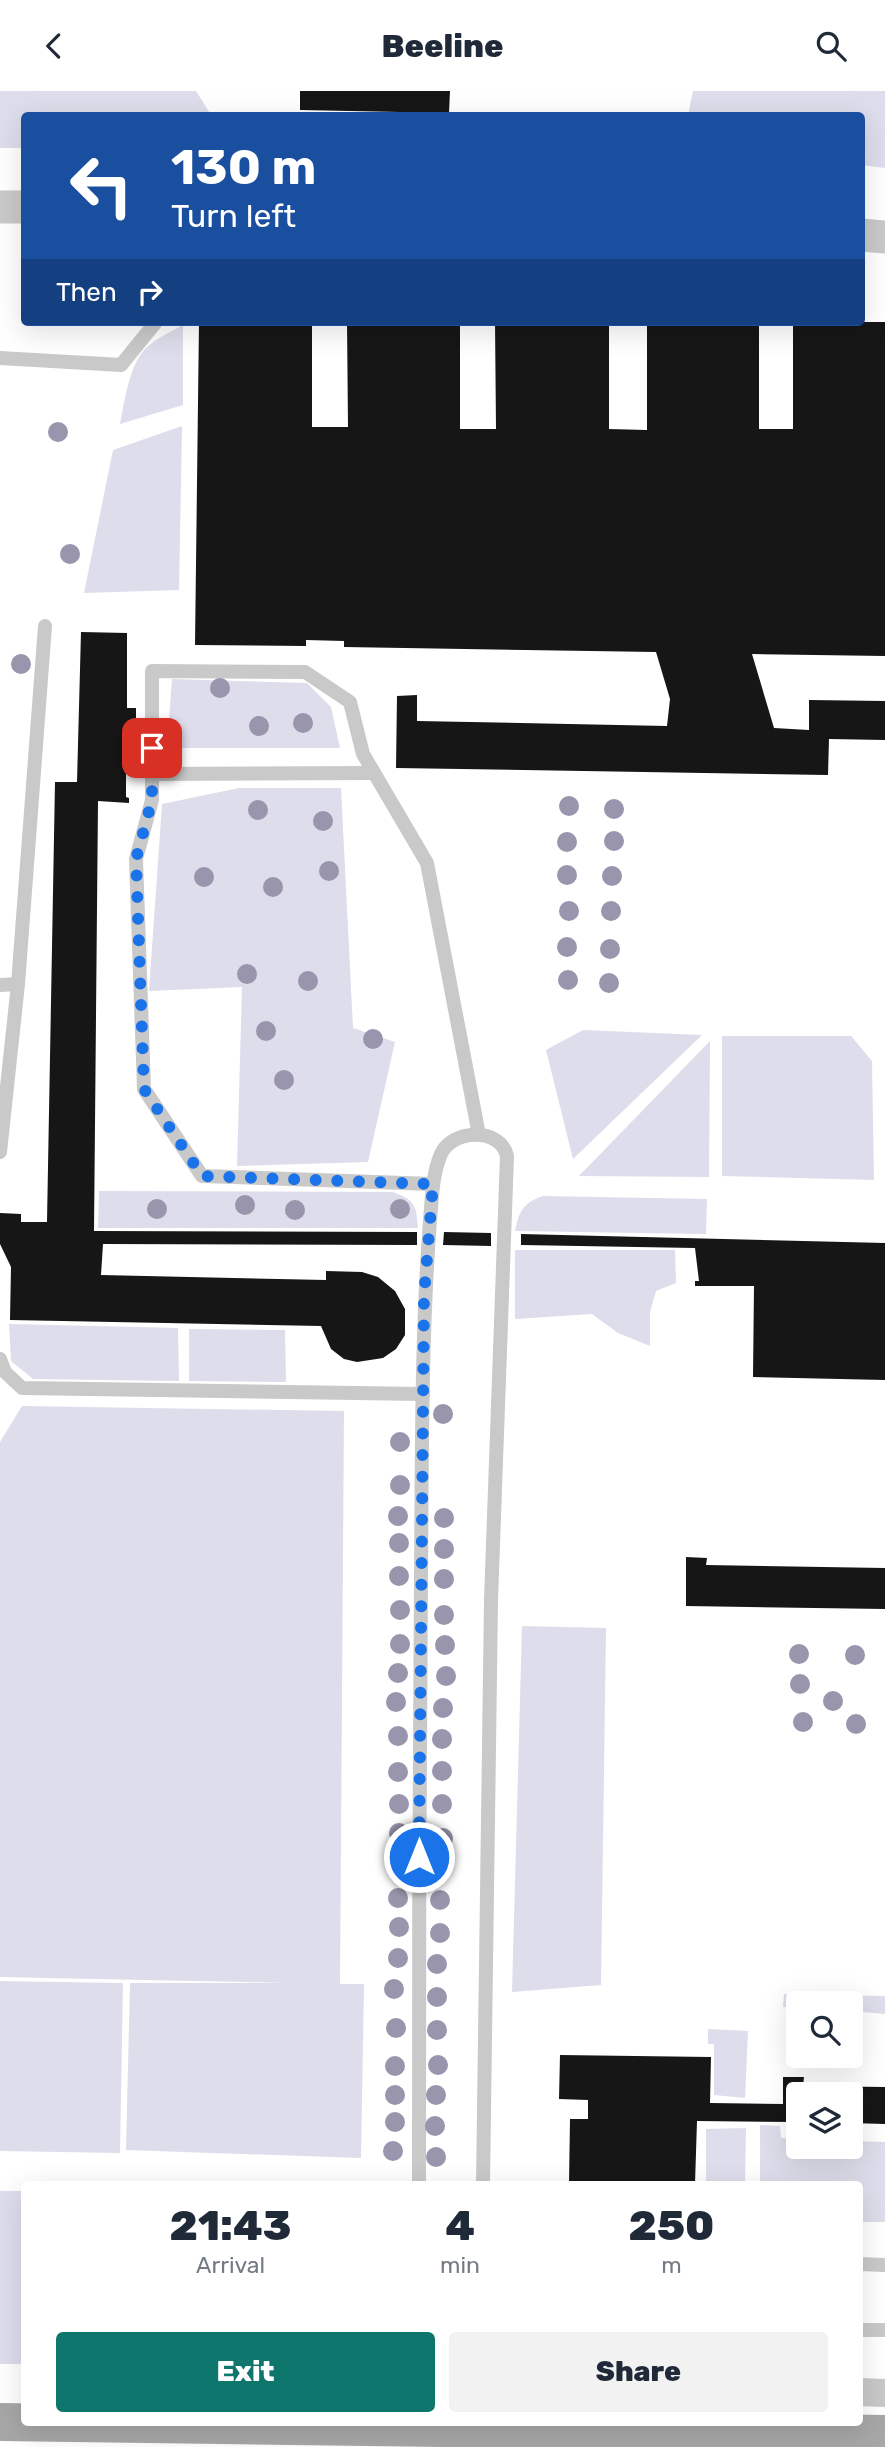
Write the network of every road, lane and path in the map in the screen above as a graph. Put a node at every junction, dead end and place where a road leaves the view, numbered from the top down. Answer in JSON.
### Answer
{"nodes":[{"id":1,"x":0,"y":207,"type":"edge"},
{"id":2,"x":21,"y":207,"type":"edge"},
{"id":3,"x":865,"y":235,"type":"edge"},
{"id":4,"x":885,"y":237,"type":"edge"},
{"id":5,"x":153,"y":326,"type":"edge"},
{"id":6,"x":0,"y":358,"type":"edge"},
{"id":7,"x":45,"y":626,"type":"dead end"},
{"id":8,"x":374,"y":773,"type":"junction"},
{"id":9,"x":152,"y":774,"type":"junction"},
{"id":10,"x":18,"y":984,"type":"junction"},
{"id":11,"x":0,"y":985,"type":"edge"},
{"id":12,"x":479,"y":1135,"type":"junction"},
{"id":13,"x":0,"y":1152,"type":"edge"},
{"id":14,"x":433,"y":1184,"type":"junction"},
{"id":15,"x":2,"y":1369,"type":"edge"},
{"id":16,"x":423,"y":1394,"type":"junction"},
{"id":17,"x":419,"y":2181,"type":"edge"},
{"id":18,"x":483,"y":2181,"type":"edge"},
{"id":19,"x":863,"y":2264,"type":"edge"},
{"id":20,"x":885,"y":2265,"type":"edge"},
{"id":21,"x":863,"y":2330,"type":"edge"},
{"id":22,"x":885,"y":2330,"type":"edge"},
{"id":23,"x":863,"y":2392,"type":"edge"},
{"id":24,"x":885,"y":2393,"type":"edge"},
{"id":25,"x":0,"y":2423,"type":"edge"},
{"id":26,"x":21,"y":2423,"type":"edge"},
{"id":27,"x":525,"y":2426,"type":"edge"},
{"id":28,"x":885,"y":2434,"type":"edge"}],
"edges":[{"from":1,"to":2,"type":"street"},
{"from":3,"to":4,"type":"street"},
{"from":5,"to":6,"type":"lane"},
{"from":7,"to":10,"type":"lane"},
{"from":8,"to":9,"type":"lane"},
{"from":8,"to":9,"type":"lane"},
{"from":8,"to":12,"type":"lane"},
{"from":9,"to":14,"type":"lane"},
{"from":10,"to":11,"type":"lane"},
{"from":10,"to":13,"type":"lane"},
{"from":12,"to":14,"type":"lane"},
{"from":12,"to":18,"type":"lane"},
{"from":14,"to":16,"type":"lane"},
{"from":15,"to":16,"type":"lane"},
{"from":16,"to":17,"type":"lane"},
{"from":19,"to":20,"type":"lane"},
{"from":21,"to":22,"type":"lane"},
{"from":23,"to":24,"type":"street"},
{"from":25,"to":26,"type":"main road"},
{"from":27,"to":28,"type":"main road"}]}
